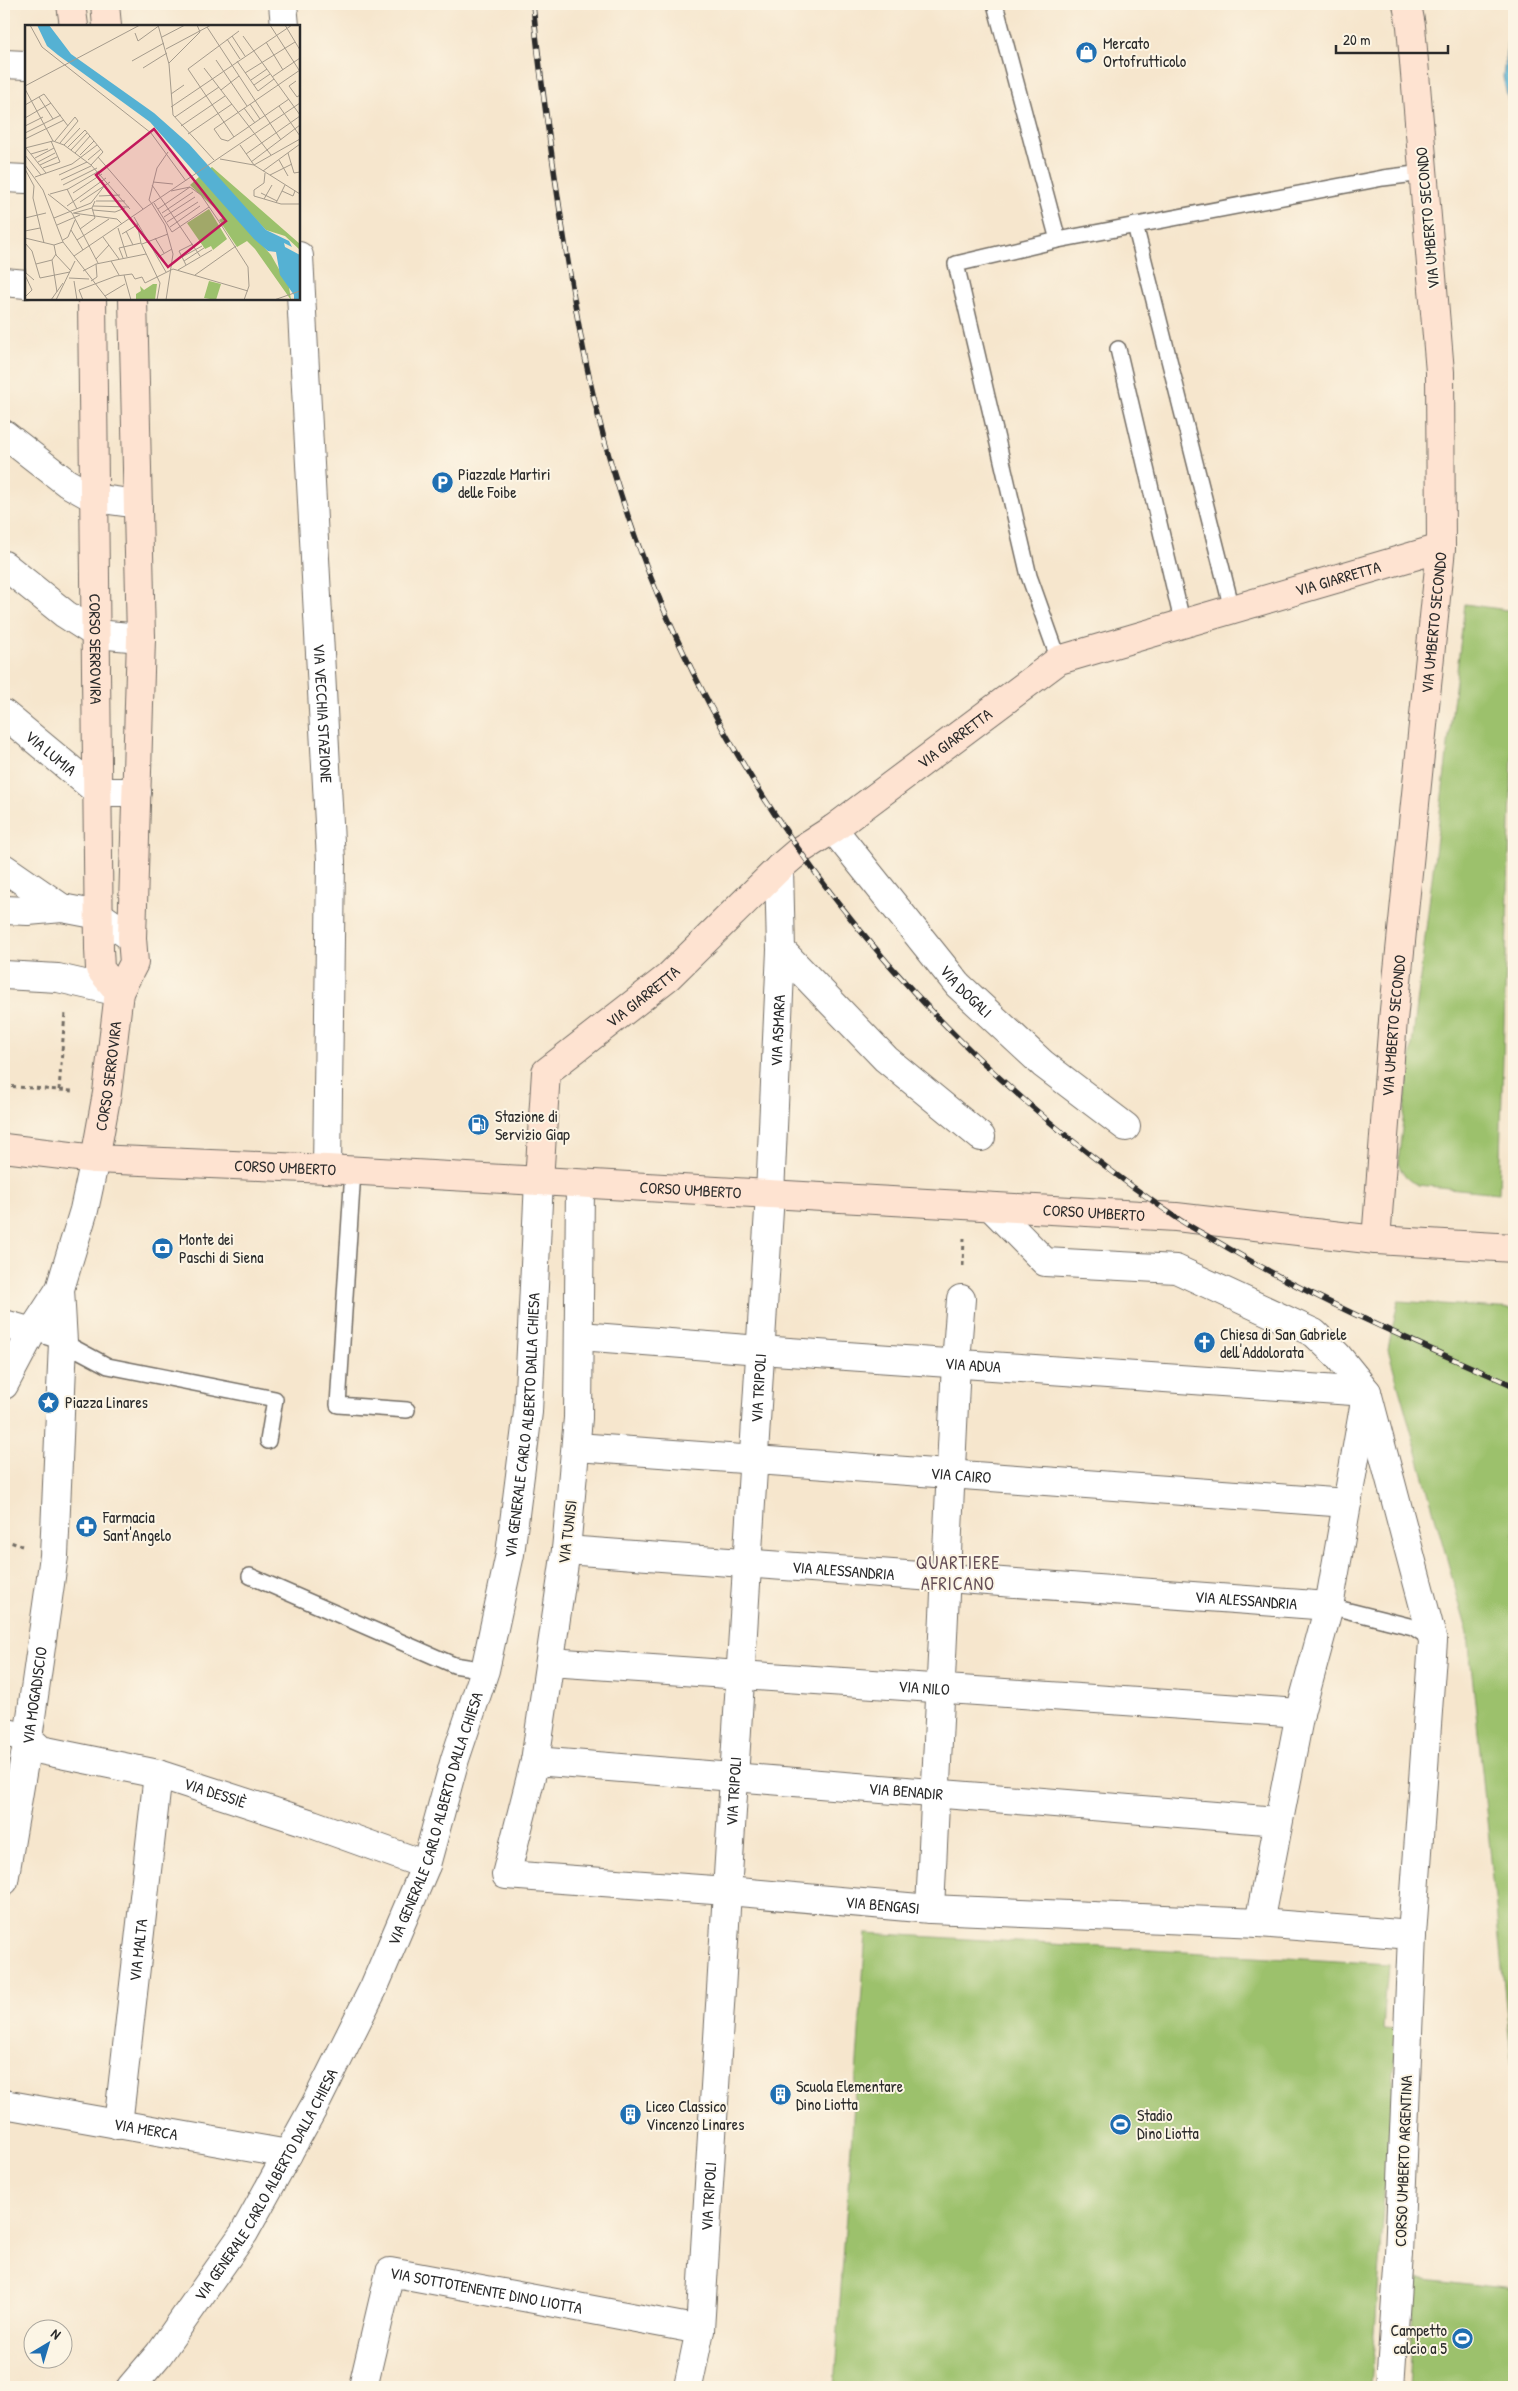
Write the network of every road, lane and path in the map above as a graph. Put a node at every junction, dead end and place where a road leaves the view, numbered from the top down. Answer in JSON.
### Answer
{"nodes":[{"id":1,"x":71,"y":4,"type":"edge"},
{"id":2,"x":105,"y":4,"type":"edge"},
{"id":3,"x":283,"y":4,"type":"edge"},
{"id":4,"x":995,"y":4,"type":"edge"},
{"id":5,"x":1407,"y":4,"type":"edge"},
{"id":6,"x":74,"y":25,"type":"edge"},
{"id":7,"x":108,"y":25,"type":"edge"},
{"id":8,"x":284,"y":25,"type":"edge"},
{"id":9,"x":4,"y":64,"type":"edge"},
{"id":10,"x":25,"y":65,"type":"edge"},
{"id":11,"x":1423,"y":173,"type":"junction"},
{"id":12,"x":4,"y":178,"type":"edge"},
{"id":13,"x":25,"y":179,"type":"edge"},
{"id":14,"x":1135,"y":225,"type":"junction"},
{"id":15,"x":1058,"y":240,"type":"junction"},
{"id":16,"x":300,"y":275,"type":"edge"},
{"id":17,"x":92,"y":300,"type":"edge"},
{"id":18,"x":133,"y":300,"type":"edge"},
{"id":19,"x":1118,"y":348,"type":"dead end"},
{"id":20,"x":4,"y":434,"type":"edge"},
{"id":21,"x":94,"y":498,"type":"junction"},
{"id":22,"x":138,"y":504,"type":"junction"},
{"id":23,"x":1441,"y":548,"type":"junction"},
{"id":24,"x":4,"y":565,"type":"edge"},
{"id":25,"x":1232,"y":609,"type":"junction"},
{"id":26,"x":1183,"y":625,"type":"junction"},
{"id":27,"x":96,"y":634,"type":"junction"},
{"id":28,"x":141,"y":638,"type":"junction"},
{"id":29,"x":1059,"y":660,"type":"junction"},
{"id":30,"x":4,"y":714,"type":"edge"},
{"id":31,"x":98,"y":792,"type":"junction"},
{"id":32,"x":137,"y":792,"type":"junction"},
{"id":33,"x":833,"y":830,"type":"junction"},
{"id":34,"x":4,"y":868,"type":"edge"},
{"id":35,"x":779,"y":868,"type":"junction"},
{"id":36,"x":62,"y":908,"type":"junction"},
{"id":37,"x":4,"y":910,"type":"edge"},
{"id":38,"x":99,"y":916,"type":"junction"},
{"id":39,"x":132,"y":938,"type":"junction"},
{"id":40,"x":781,"y":950,"type":"junction"},
{"id":41,"x":4,"y":975,"type":"edge"},
{"id":42,"x":66,"y":980,"type":"junction"},
{"id":43,"x":120,"y":992,"type":"junction"},
{"id":44,"x":4,"y":1086,"type":"edge"},
{"id":45,"x":59,"y":1090,"type":"junction"},
{"id":46,"x":108,"y":1093,"type":"junction"},
{"id":47,"x":1126,"y":1127,"type":"dead end"},
{"id":48,"x":980,"y":1137,"type":"dead end"},
{"id":49,"x":4,"y":1148,"type":"edge"},
{"id":50,"x":95,"y":1159,"type":"junction"},
{"id":51,"x":340,"y":1170,"type":"junction"},
{"id":52,"x":539,"y":1182,"type":"junction"},
{"id":53,"x":580,"y":1184,"type":"junction"},
{"id":54,"x":770,"y":1194,"type":"junction"},
{"id":55,"x":979,"y":1207,"type":"junction"},
{"id":56,"x":1376,"y":1240,"type":"junction"},
{"id":57,"x":1514,"y":1248,"type":"edge"},
{"id":58,"x":60,"y":1289,"type":"junction"},
{"id":59,"x":961,"y":1299,"type":"joint"},
{"id":60,"x":4,"y":1324,"type":"edge"},
{"id":61,"x":32,"y":1332,"type":"junction"},
{"id":62,"x":580,"y":1336,"type":"junction"},
{"id":63,"x":63,"y":1342,"type":"junction"},
{"id":64,"x":760,"y":1350,"type":"junction"},
{"id":65,"x":956,"y":1363,"type":"junction"},
{"id":66,"x":4,"y":1385,"type":"edge"},
{"id":67,"x":1367,"y":1392,"type":"junction"},
{"id":68,"x":407,"y":1410,"type":"dead end"},
{"id":69,"x":268,"y":1441,"type":"dead end"},
{"id":70,"x":577,"y":1447,"type":"junction"},
{"id":71,"x":753,"y":1461,"type":"junction"},
{"id":72,"x":951,"y":1474,"type":"junction"},
{"id":73,"x":1347,"y":1503,"type":"junction"},
{"id":74,"x":566,"y":1550,"type":"junction"},
{"id":75,"x":747,"y":1564,"type":"junction"},
{"id":76,"x":250,"y":1576,"type":"dead end"},
{"id":77,"x":946,"y":1579,"type":"junction"},
{"id":78,"x":1329,"y":1606,"type":"junction"},
{"id":79,"x":1433,"y":1641,"type":"junction"},
{"id":80,"x":550,"y":1662,"type":"junction"},
{"id":81,"x":485,"y":1670,"type":"junction"},
{"id":82,"x":740,"y":1674,"type":"junction"},
{"id":83,"x":941,"y":1689,"type":"junction"},
{"id":84,"x":1300,"y":1713,"type":"junction"},
{"id":85,"x":16,"y":1735,"type":"edge"},
{"id":86,"x":535,"y":1761,"type":"junction"},
{"id":87,"x":158,"y":1774,"type":"junction"},
{"id":88,"x":734,"y":1777,"type":"junction"},
{"id":89,"x":936,"y":1794,"type":"junction"},
{"id":90,"x":1278,"y":1821,"type":"junction"},
{"id":91,"x":426,"y":1865,"type":"junction"},
{"id":92,"x":506,"y":1875,"type":"joint"},
{"id":93,"x":4,"y":1882,"type":"edge"},
{"id":94,"x":727,"y":1891,"type":"junction"},
{"id":95,"x":930,"y":1909,"type":"junction"},
{"id":96,"x":1259,"y":1923,"type":"junction"},
{"id":97,"x":1412,"y":1935,"type":"junction"},
{"id":98,"x":4,"y":2104,"type":"edge"},
{"id":99,"x":118,"y":2125,"type":"junction"},
{"id":100,"x":288,"y":2154,"type":"junction"},
{"id":101,"x":700,"y":2330,"type":"junction"},
{"id":102,"x":131,"y":2387,"type":"edge"},
{"id":103,"x":363,"y":2387,"type":"edge"},
{"id":104,"x":688,"y":2387,"type":"edge"},
{"id":105,"x":1390,"y":2387,"type":"edge"}],
"edges":[{"from":1,"to":6,"type":"main road"},
{"from":2,"to":7,"type":"main road"},
{"from":3,"to":8,"type":"street"},
{"from":4,"to":15,"type":"lane"},
{"from":5,"to":11,"type":"main road","name":"VIA UMBERTO SECONDO"},
{"from":9,"to":10,"type":"street"},
{"from":11,"to":14,"type":"lane"},
{"from":11,"to":23,"type":"main road","name":"VIA UMBERTO SECONDO"},
{"from":12,"to":13,"type":"street"},
{"from":14,"to":15,"type":"lane"},
{"from":14,"to":25,"type":"lane"},
{"from":15,"to":29,"type":"lane"},
{"from":16,"to":51,"type":"street","name":"VIA VECCHIA STAZIONE"},
{"from":17,"to":21,"type":"main road","name":"CORSO SERROVIRA"},
{"from":18,"to":22,"type":"main road","name":"CORSO SERROVIRA"},
{"from":19,"to":26,"type":"lane"},
{"from":20,"to":21,"type":"street"},
{"from":21,"to":22,"type":"street"},
{"from":21,"to":27,"type":"main road","name":"CORSO SERROVIRA"},
{"from":22,"to":28,"type":"main road","name":"CORSO SERROVIRA"},
{"from":23,"to":25,"type":"main road","name":"VIA GIARRETTA"},
{"from":23,"to":56,"type":"main road","name":"VIA UMBERTO SECONDO"},
{"from":24,"to":27,"type":"street"},
{"from":25,"to":26,"type":"main road","name":"VIA GIARRETTA"},
{"from":26,"to":29,"type":"main road","name":"VIA GIARRETTA"},
{"from":27,"to":28,"type":"street"},
{"from":27,"to":31,"type":"main road","name":"CORSO SERROVIRA"},
{"from":28,"to":32,"type":"main road","name":"CORSO SERROVIRA"},
{"from":29,"to":33,"type":"main road","name":"VIA GIARRETTA"},
{"from":30,"to":31,"type":"street","name":"VIA LUMIA"},
{"from":31,"to":32,"type":"street"},
{"from":31,"to":38,"type":"main road","name":"CORSO SERROVIRA"},
{"from":32,"to":39,"type":"main road","name":"CORSO SERROVIRA"},
{"from":33,"to":35,"type":"main road","name":"VIA GIARRETTA"},
{"from":33,"to":47,"type":"street","name":"VIA DOGALI"},
{"from":34,"to":36,"type":"street"},
{"from":35,"to":40,"type":"street","name":"VIA ASMARA"},
{"from":35,"to":52,"type":"main road","name":"VIA GIARRETTA"},
{"from":36,"to":37,"type":"street"},
{"from":36,"to":38,"type":"street"},
{"from":38,"to":39,"type":"street"},
{"from":38,"to":43,"type":"main road","name":"CORSO SERROVIRA"},
{"from":39,"to":43,"type":"main road","name":"CORSO SERROVIRA"},
{"from":40,"to":48,"type":"street"},
{"from":40,"to":54,"type":"street","name":"VIA ASMARA"},
{"from":41,"to":42,"type":"street"},
{"from":42,"to":43,"type":"street"},
{"from":42,"to":45,"type":"path"},
{"from":43,"to":46,"type":"main road","name":"CORSO SERROVIRA"},
{"from":44,"to":45,"type":"path"},
{"from":45,"to":46,"type":"path"},
{"from":46,"to":50,"type":"main road","name":"CORSO SERROVIRA"},
{"from":49,"to":50,"type":"main road","name":"CORSO UMBERTO"},
{"from":50,"to":51,"type":"main road","name":"CORSO UMBERTO"},
{"from":50,"to":58,"type":"street"},
{"from":51,"to":52,"type":"main road","name":"CORSO UMBERTO"},
{"from":51,"to":68,"type":"lane"},
{"from":52,"to":53,"type":"main road","name":"CORSO UMBERTO"},
{"from":52,"to":81,"type":"street","name":"VIA GENERALE CARLO ALBERTO DALLA CHIESA"},
{"from":53,"to":54,"type":"main road","name":"CORSO UMBERTO"},
{"from":53,"to":62,"type":"street","name":"VIA TUNISI"},
{"from":54,"to":55,"type":"main road","name":"CORSO UMBERTO"},
{"from":54,"to":64,"type":"street","name":"VIA TRIPOLI"},
{"from":55,"to":56,"type":"main road","name":"CORSO UMBERTO"},
{"from":55,"to":59,"type":"path"},
{"from":55,"to":67,"type":"street"},
{"from":56,"to":57,"type":"main road","name":"CORSO UMBERTO"},
{"from":58,"to":61,"type":"street"},
{"from":58,"to":63,"type":"street"},
{"from":59,"to":65,"type":"street"},
{"from":60,"to":61,"type":"street"},
{"from":61,"to":63,"type":"lane"},
{"from":61,"to":66,"type":"street"},
{"from":62,"to":64,"type":"street","name":"VIA ADUA"},
{"from":62,"to":70,"type":"street","name":"VIA TUNISI"},
{"from":63,"to":69,"type":"lane"},
{"from":63,"to":85,"type":"street","name":"VIA MOGADISCIO"},
{"from":64,"to":65,"type":"street","name":"VIA ADUA"},
{"from":64,"to":71,"type":"street","name":"VIA TRIPOLI"},
{"from":65,"to":67,"type":"street","name":"VIA ADUA"},
{"from":65,"to":72,"type":"street"},
{"from":67,"to":73,"type":"street"},
{"from":67,"to":79,"type":"street","name":"CORSO UMBERTO ARGENTINA"},
{"from":70,"to":71,"type":"street","name":"VIA CAIRO"},
{"from":70,"to":74,"type":"street","name":"VIA TUNISI"},
{"from":71,"to":72,"type":"street","name":"VIA CAIRO"},
{"from":71,"to":75,"type":"street","name":"VIA TRIPOLI"},
{"from":72,"to":73,"type":"street","name":"VIA CAIRO"},
{"from":72,"to":77,"type":"street"},
{"from":73,"to":78,"type":"street"},
{"from":74,"to":75,"type":"street","name":"VIA ALESSANDRIA"},
{"from":74,"to":80,"type":"street","name":"VIA TUNISI"},
{"from":75,"to":77,"type":"street","name":"VIA ALESSANDRIA"},
{"from":75,"to":82,"type":"street","name":"VIA TRIPOLI"},
{"from":76,"to":81,"type":"lane"},
{"from":77,"to":78,"type":"street","name":"VIA ALESSANDRIA"},
{"from":77,"to":83,"type":"street"},
{"from":78,"to":79,"type":"lane"},
{"from":78,"to":84,"type":"street"},
{"from":79,"to":97,"type":"street","name":"CORSO UMBERTO ARGENTINA"},
{"from":80,"to":82,"type":"street","name":"VIA NILO"},
{"from":80,"to":86,"type":"street","name":"VIA TUNISI"},
{"from":81,"to":91,"type":"street","name":"VIA GENERALE CARLO ALBERTO DALLA CHIESA"},
{"from":82,"to":83,"type":"street","name":"VIA NILO"},
{"from":82,"to":88,"type":"street","name":"VIA TRIPOLI"},
{"from":83,"to":84,"type":"street","name":"VIA NILO"},
{"from":83,"to":89,"type":"street"},
{"from":84,"to":90,"type":"street"},
{"from":85,"to":87,"type":"street","name":"VIA DESSIÈ"},
{"from":85,"to":93,"type":"street","name":"VIA MOGADISCIO"},
{"from":86,"to":88,"type":"street","name":"VIA BENADIR"},
{"from":86,"to":92,"type":"street","name":"VIA TUNISI"},
{"from":87,"to":91,"type":"street","name":"VIA DESSIÈ"},
{"from":87,"to":99,"type":"street","name":"VIA MALTA"},
{"from":88,"to":89,"type":"street","name":"VIA BENADIR"},
{"from":88,"to":94,"type":"street","name":"VIA TRIPOLI"},
{"from":89,"to":90,"type":"street","name":"VIA BENADIR"},
{"from":89,"to":95,"type":"street"},
{"from":90,"to":96,"type":"street"},
{"from":91,"to":100,"type":"street","name":"VIA GENERALE CARLO ALBERTO DALLA CHIESA"},
{"from":92,"to":94,"type":"street","name":"VIA BENGASI"},
{"from":94,"to":95,"type":"street","name":"VIA BENGASI"},
{"from":94,"to":101,"type":"street","name":"VIA TRIPOLI"},
{"from":95,"to":96,"type":"street","name":"VIA BENGASI"},
{"from":96,"to":97,"type":"street","name":"VIA BENGASI"},
{"from":97,"to":105,"type":"street","name":"CORSO UMBERTO ARGENTINA"},
{"from":98,"to":99,"type":"street","name":"VIA MERCA"},
{"from":99,"to":100,"type":"street","name":"VIA MERCA"},
{"from":100,"to":102,"type":"street","name":"VIA GENERALE CARLO ALBERTO DALLA CHIESA"},
{"from":101,"to":103,"type":"street","name":"VIA SOTTOTENENTE DINO LIOTTA"},
{"from":101,"to":104,"type":"street","name":"VIA TRIPOLI"}]}
